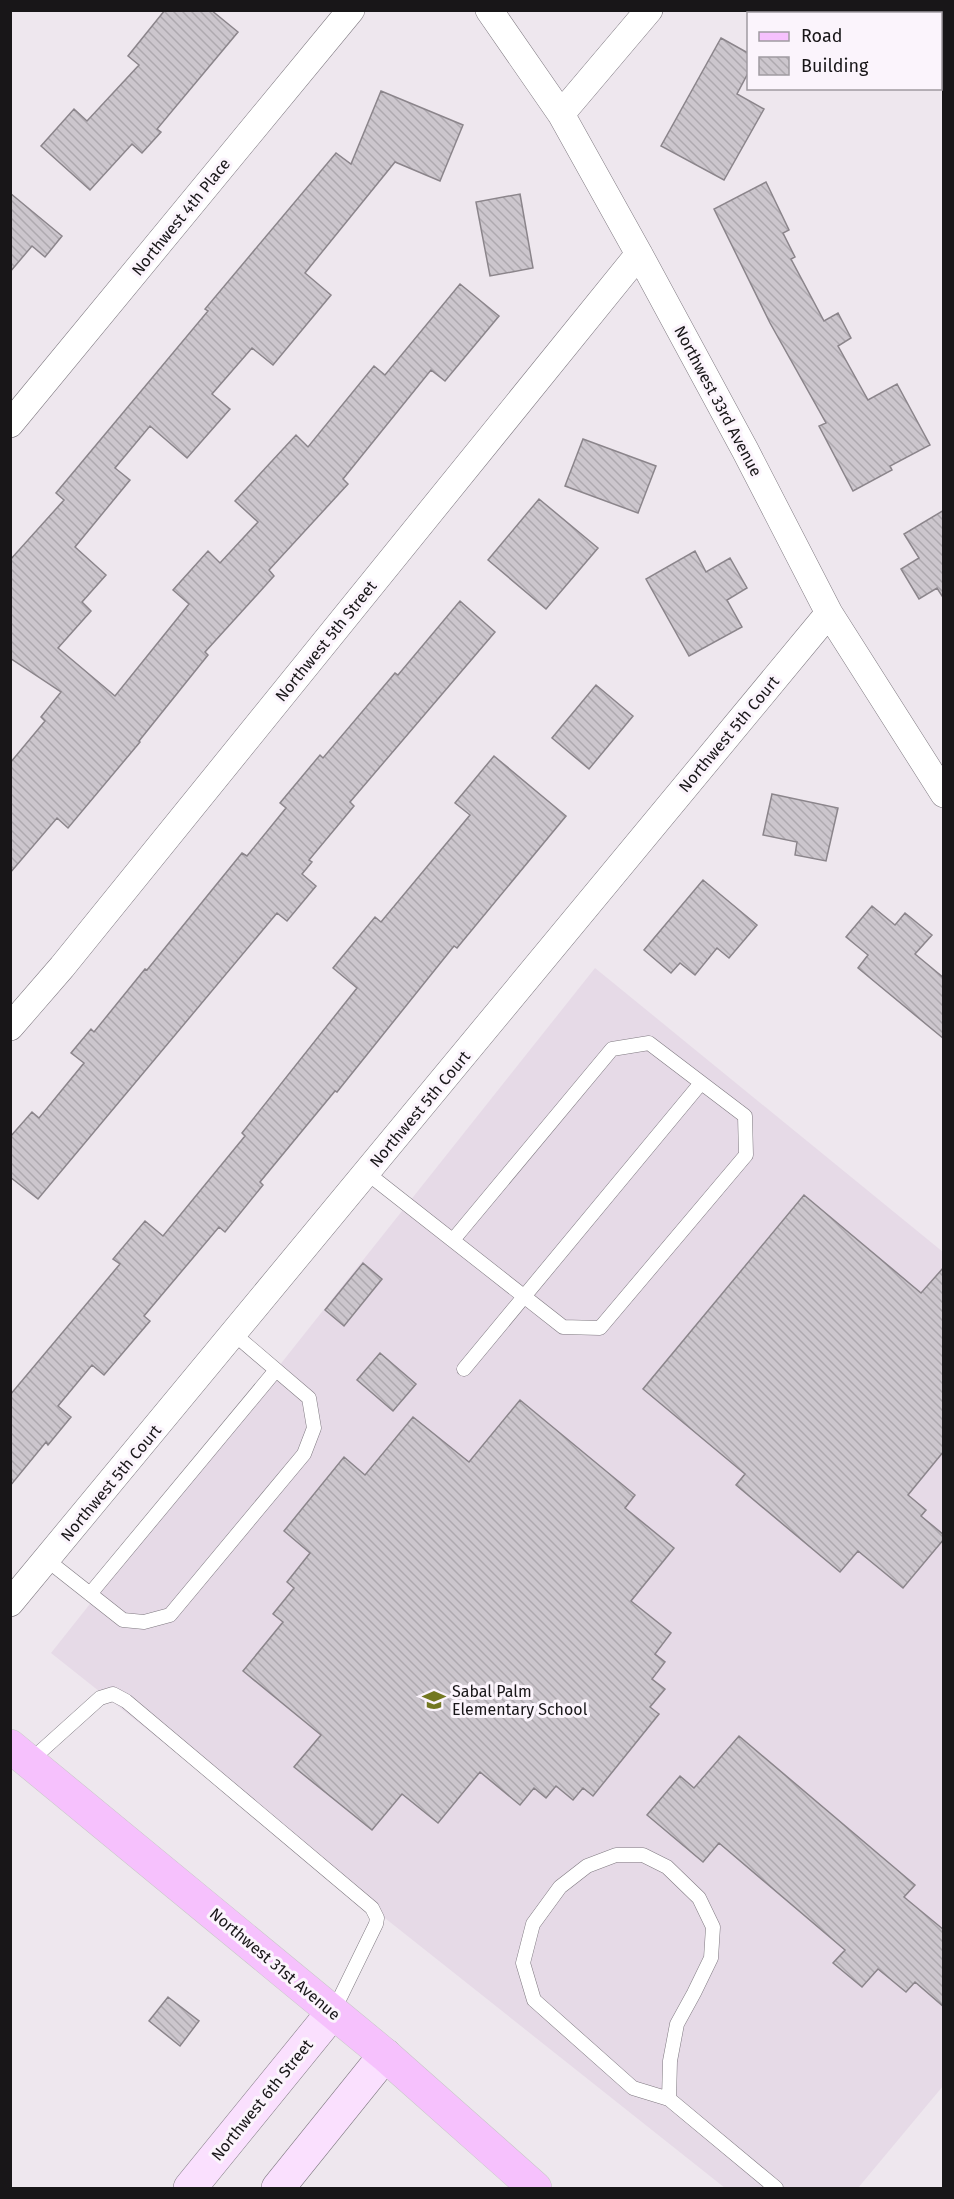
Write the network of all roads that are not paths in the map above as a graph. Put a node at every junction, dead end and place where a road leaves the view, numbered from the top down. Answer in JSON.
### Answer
{"nodes":[{"id":1,"x":351,"y":10,"type":"edge"},
{"id":2,"x":489,"y":10,"type":"edge"},
{"id":3,"x":649,"y":10,"type":"edge"},
{"id":4,"x":561,"y":114,"type":"junction"},
{"id":5,"x":639,"y":254,"type":"junction"},
{"id":6,"x":10,"y":424,"type":"edge"},
{"id":7,"x":829,"y":614,"type":"junction"},
{"id":8,"x":944,"y":794,"type":"edge"},
{"id":9,"x":10,"y":1027,"type":"edge"},
{"id":10,"x":701,"y":1083,"type":"junction"},
{"id":11,"x":367,"y":1173,"type":"junction"},
{"id":12,"x":453,"y":1240,"type":"junction"},
{"id":13,"x":523,"y":1296,"type":"junction"},
{"id":14,"x":234,"y":1334,"type":"junction"},
{"id":15,"x":464,"y":1369,"type":"dead end"},
{"id":16,"x":276,"y":1370,"type":"junction"},
{"id":17,"x":47,"y":1560,"type":"junction"},
{"id":18,"x":90,"y":1594,"type":"junction"},
{"id":19,"x":10,"y":1604,"type":"edge"},
{"id":20,"x":20,"y":1754,"type":"edge"},
{"id":21,"x":333,"y":2012,"type":"junction"},
{"id":22,"x":385,"y":2055,"type":"junction"},
{"id":23,"x":669,"y":2099,"type":"junction"},
{"id":24,"x":190,"y":2188,"type":"edge"},
{"id":25,"x":278,"y":2188,"type":"edge"},
{"id":26,"x":535,"y":2188,"type":"edge"},
{"id":27,"x":776,"y":2188,"type":"edge"}],
"edges":[{"from":1,"to":6,"type":"street","name":"Northwest 4th Place"},
{"from":2,"to":4,"type":"street","name":"Northwest 33rd Avenue"},
{"from":3,"to":4,"type":"street"},
{"from":4,"to":5,"type":"street","name":"Northwest 33rd Avenue"},
{"from":5,"to":7,"type":"street","name":"Northwest 33rd Avenue"},
{"from":5,"to":9,"type":"street","name":"Northwest 5th Street"},
{"from":7,"to":8,"type":"street","name":"Northwest 33rd Avenue"},
{"from":7,"to":11,"type":"street","name":"Northwest 5th Court"},
{"from":10,"to":12,"type":"lane"},
{"from":10,"to":13,"type":"lane"},
{"from":10,"to":13,"type":"lane"},
{"from":11,"to":12,"type":"lane"},
{"from":11,"to":14,"type":"street","name":"Northwest 5th Court"},
{"from":12,"to":13,"type":"lane"},
{"from":13,"to":15,"type":"lane"},
{"from":14,"to":16,"type":"lane"},
{"from":14,"to":17,"type":"street","name":"Northwest 5th Court"},
{"from":16,"to":18,"type":"lane"},
{"from":16,"to":18,"type":"lane"},
{"from":17,"to":18,"type":"lane"},
{"from":17,"to":19,"type":"street","name":"Northwest 5th Court"},
{"from":20,"to":21,"type":"main road","name":"Northwest 31st Avenue"},
{"from":20,"to":21,"type":"lane"},
{"from":21,"to":22,"type":"main road","name":"Northwest 31st Avenue"},
{"from":21,"to":24,"type":"street","name":"Northwest 6th Street"},
{"from":22,"to":25,"type":"street"},
{"from":22,"to":26,"type":"main road","name":"Northwest 31st Avenue"},
{"from":23,"to":23,"type":"lane"},
{"from":23,"to":27,"type":"lane"}]}
